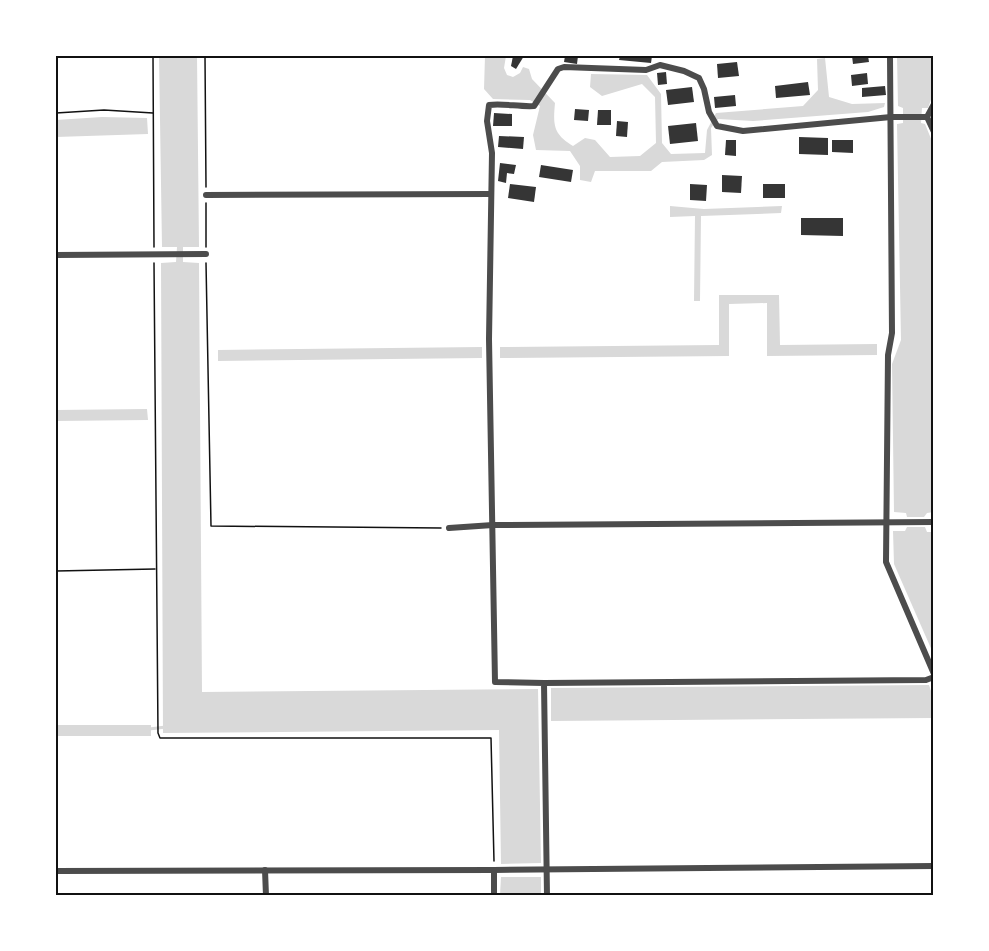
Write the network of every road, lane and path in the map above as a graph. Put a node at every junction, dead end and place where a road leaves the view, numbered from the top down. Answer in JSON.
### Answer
{"nodes":[{"id":1,"x":153,"y":56,"type":"edge"},
{"id":2,"x":205,"y":56,"type":"edge"},
{"id":3,"x":659,"y":56,"type":"edge"},
{"id":4,"x":890,"y":56,"type":"edge"},
{"id":5,"x":660,"y":65,"type":"junction"},
{"id":6,"x":933,"y":104,"type":"edge"},
{"id":7,"x":56,"y":113,"type":"edge"},
{"id":8,"x":153,"y":113,"type":"junction"},
{"id":9,"x":891,"y":117,"type":"junction"},
{"id":10,"x":927,"y":117,"type":"junction"},
{"id":11,"x":933,"y":132,"type":"edge"},
{"id":12,"x":491,"y":194,"type":"junction"},
{"id":13,"x":206,"y":195,"type":"junction"},
{"id":14,"x":154,"y":254,"type":"junction"},
{"id":15,"x":206,"y":254,"type":"junction"},
{"id":16,"x":56,"y":255,"type":"edge"},
{"id":17,"x":931,"y":522,"type":"edge"},
{"id":18,"x":886,"y":523,"type":"junction"},
{"id":19,"x":493,"y":525,"type":"junction"},
{"id":20,"x":449,"y":528,"type":"joint"},
{"id":21,"x":156,"y":569,"type":"junction"},
{"id":22,"x":56,"y":571,"type":"edge"},
{"id":23,"x":933,"y":676,"type":"edge"},
{"id":24,"x":544,"y":683,"type":"junction"},
{"id":25,"x":933,"y":866,"type":"edge"},
{"id":26,"x":265,"y":870,"type":"junction"},
{"id":27,"x":494,"y":870,"type":"junction"},
{"id":28,"x":547,"y":870,"type":"junction"},
{"id":29,"x":56,"y":871,"type":"edge"},
{"id":30,"x":266,"y":896,"type":"edge"},
{"id":31,"x":494,"y":896,"type":"edge"},
{"id":32,"x":547,"y":896,"type":"edge"}],
"edges":[{"from":1,"to":8,"type":"path"},
{"from":2,"to":13,"type":"path"},
{"from":3,"to":5,"type":"street"},
{"from":4,"to":9,"type":"street"},
{"from":5,"to":9,"type":"street"},
{"from":5,"to":12,"type":"street"},
{"from":6,"to":10,"type":"street"},
{"from":7,"to":8,"type":"path"},
{"from":8,"to":14,"type":"path"},
{"from":9,"to":10,"type":"street"},
{"from":9,"to":18,"type":"street"},
{"from":10,"to":11,"type":"street"},
{"from":12,"to":13,"type":"street"},
{"from":12,"to":19,"type":"street"},
{"from":13,"to":15,"type":"path"},
{"from":14,"to":15,"type":"street"},
{"from":14,"to":16,"type":"street"},
{"from":14,"to":21,"type":"path"},
{"from":15,"to":20,"type":"path"},
{"from":17,"to":18,"type":"street"},
{"from":18,"to":19,"type":"street"},
{"from":18,"to":23,"type":"street"},
{"from":19,"to":20,"type":"street"},
{"from":19,"to":24,"type":"street"},
{"from":21,"to":22,"type":"path"},
{"from":21,"to":27,"type":"path"},
{"from":23,"to":24,"type":"street"},
{"from":24,"to":28,"type":"street"},
{"from":25,"to":28,"type":"street"},
{"from":26,"to":27,"type":"street"},
{"from":26,"to":29,"type":"street"},
{"from":26,"to":30,"type":"street"},
{"from":27,"to":28,"type":"street"},
{"from":27,"to":31,"type":"street"},
{"from":28,"to":32,"type":"street"}]}
